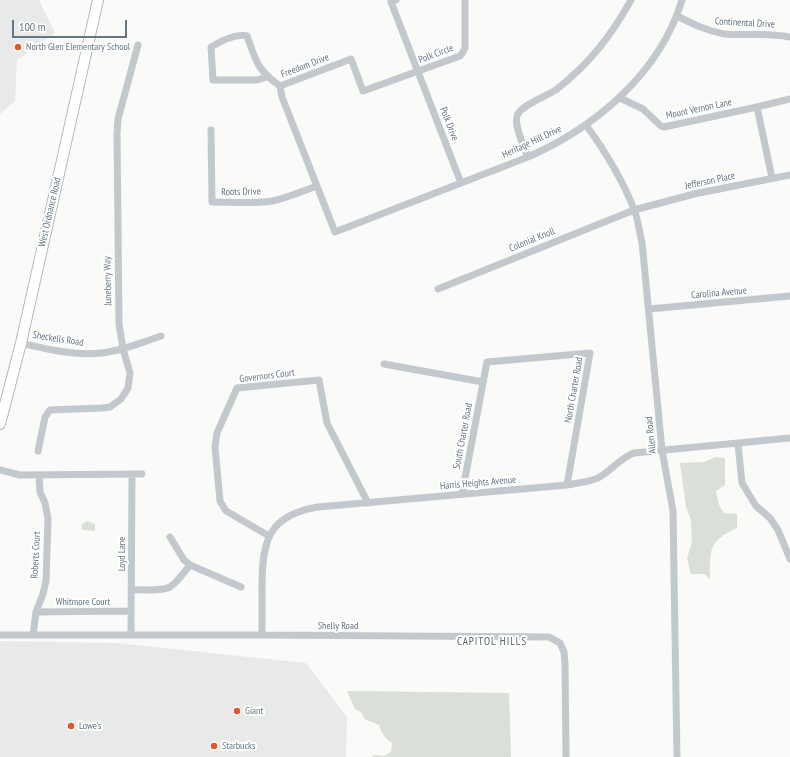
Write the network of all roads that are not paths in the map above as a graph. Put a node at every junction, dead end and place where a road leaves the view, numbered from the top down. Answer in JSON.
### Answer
{"nodes":[{"id":1,"x":98,"y":0,"type":"edge"},
{"id":2,"x":396,"y":0,"type":"edge"},
{"id":3,"x":465,"y":0,"type":"edge"},
{"id":4,"x":631,"y":0,"type":"edge"},
{"id":5,"x":682,"y":0,"type":"edge"},
{"id":6,"x":677,"y":16,"type":"junction"},
{"id":7,"x":790,"y":37,"type":"edge"},
{"id":8,"x":138,"y":45,"type":"dead end"},
{"id":9,"x":419,"y":72,"type":"junction"},
{"id":10,"x":268,"y":77,"type":"junction"},
{"id":11,"x":280,"y":86,"type":"junction"},
{"id":12,"x":620,"y":98,"type":"junction"},
{"id":13,"x":790,"y":99,"type":"edge"},
{"id":14,"x":757,"y":107,"type":"junction"},
{"id":15,"x":586,"y":125,"type":"junction"},
{"id":16,"x":211,"y":130,"type":"dead end"},
{"id":17,"x":528,"y":157,"type":"junction"},
{"id":18,"x":790,"y":175,"type":"edge"},
{"id":19,"x":772,"y":178,"type":"junction"},
{"id":20,"x":461,"y":183,"type":"junction"},
{"id":21,"x":317,"y":186,"type":"junction"},
{"id":22,"x":634,"y":210,"type":"junction"},
{"id":23,"x":335,"y":232,"type":"joint"},
{"id":24,"x":438,"y":289,"type":"dead end"},
{"id":25,"x":790,"y":296,"type":"edge"},
{"id":26,"x":649,"y":309,"type":"junction"},
{"id":27,"x":160,"y":336,"type":"dead end"},
{"id":28,"x":21,"y":343,"type":"junction"},
{"id":29,"x":123,"y":349,"type":"junction"},
{"id":30,"x":487,"y":362,"type":"joint"},
{"id":31,"x":384,"y":364,"type":"dead end"},
{"id":32,"x":483,"y":382,"type":"junction"},
{"id":33,"x":0,"y":424,"type":"edge"},
{"id":34,"x":790,"y":438,"type":"edge"},
{"id":35,"x":738,"y":444,"type":"junction"},
{"id":36,"x":662,"y":450,"type":"junction"},
{"id":37,"x":38,"y":451,"type":"dead end"},
{"id":38,"x":0,"y":470,"type":"edge"},
{"id":39,"x":132,"y":474,"type":"junction"},
{"id":40,"x":142,"y":474,"type":"dead end"},
{"id":41,"x":39,"y":475,"type":"junction"},
{"id":42,"x":567,"y":485,"type":"junction"},
{"id":43,"x":462,"y":494,"type":"junction"},
{"id":44,"x":368,"y":503,"type":"junction"},
{"id":45,"x":269,"y":536,"type":"junction"},
{"id":46,"x":170,"y":537,"type":"dead end"},
{"id":47,"x":790,"y":559,"type":"edge"},
{"id":48,"x":190,"y":565,"type":"junction"},
{"id":49,"x":241,"y":587,"type":"dead end"},
{"id":50,"x":131,"y":590,"type":"junction"},
{"id":51,"x":36,"y":612,"type":"junction"},
{"id":52,"x":131,"y":612,"type":"junction"},
{"id":53,"x":0,"y":635,"type":"edge"},
{"id":54,"x":33,"y":635,"type":"junction"},
{"id":55,"x":131,"y":635,"type":"junction"},
{"id":56,"x":262,"y":635,"type":"junction"},
{"id":57,"x":566,"y":757,"type":"edge"},
{"id":58,"x":676,"y":757,"type":"edge"}],
"edges":[{"from":1,"to":28,"type":"main road","name":"West Ordnance Road"},
{"from":2,"to":9,"type":"street","name":"Polk Circle"},
{"from":3,"to":9,"type":"street","name":"Polk Circle"},
{"from":4,"to":17,"type":"street"},
{"from":5,"to":6,"type":"street","name":"Heritage Hill Drive"},
{"from":6,"to":7,"type":"street","name":"Continental Drive"},
{"from":6,"to":12,"type":"street","name":"Heritage Hill Drive"},
{"from":8,"to":29,"type":"street","name":"Juneberry Way"},
{"from":9,"to":11,"type":"street","name":"Freedom Drive"},
{"from":9,"to":20,"type":"street","name":"Polk Drive"},
{"from":10,"to":10,"type":"street"},
{"from":10,"to":11,"type":"street"},
{"from":11,"to":21,"type":"street","name":"Freedom Drive"},
{"from":12,"to":14,"type":"street","name":"Mount Vernon Lane"},
{"from":12,"to":15,"type":"street","name":"Heritage Hill Drive"},
{"from":13,"to":14,"type":"street","name":"Mount Vernon Lane"},
{"from":14,"to":19,"type":"street"},
{"from":15,"to":17,"type":"street","name":"Heritage Hill Drive"},
{"from":15,"to":22,"type":"street","name":"Allen Road"},
{"from":16,"to":21,"type":"street","name":"Roots Drive"},
{"from":17,"to":20,"type":"street","name":"Heritage Hill Drive"},
{"from":18,"to":19,"type":"street","name":"Jefferson Place"},
{"from":19,"to":22,"type":"street","name":"Jefferson Place"},
{"from":20,"to":23,"type":"street","name":"Heritage Hill Drive"},
{"from":21,"to":23,"type":"street","name":"Freedom Drive"},
{"from":22,"to":24,"type":"street","name":"Colonial Knoll"},
{"from":22,"to":26,"type":"street","name":"Allen Road"},
{"from":25,"to":26,"type":"street","name":"Carolina Avenue"},
{"from":26,"to":36,"type":"street","name":"Allen Road"},
{"from":27,"to":29,"type":"street","name":"Sheckells Road"},
{"from":28,"to":29,"type":"street","name":"Sheckells Road"},
{"from":28,"to":33,"type":"main road","name":"West Ordnance Road"},
{"from":29,"to":37,"type":"street","name":"Juneberry Way"},
{"from":30,"to":32,"type":"street","name":"South Charter Road"},
{"from":30,"to":42,"type":"street","name":"North Charter Road"},
{"from":31,"to":32,"type":"street"},
{"from":32,"to":43,"type":"street","name":"South Charter Road"},
{"from":34,"to":35,"type":"street","name":"Harris Heights Avenue"},
{"from":35,"to":36,"type":"street","name":"Harris Heights Avenue"},
{"from":35,"to":47,"type":"street"},
{"from":36,"to":42,"type":"street","name":"Harris Heights Avenue"},
{"from":36,"to":58,"type":"street","name":"Allen Road"},
{"from":38,"to":41,"type":"street"},
{"from":39,"to":40,"type":"street"},
{"from":39,"to":41,"type":"street"},
{"from":39,"to":50,"type":"street","name":"Loyd Lane"},
{"from":41,"to":51,"type":"street","name":"Roberts Court"},
{"from":42,"to":43,"type":"street","name":"Harris Heights Avenue"},
{"from":43,"to":44,"type":"street","name":"Harris Heights Avenue"},
{"from":44,"to":45,"type":"street","name":"Harris Heights Avenue"},
{"from":44,"to":45,"type":"street","name":"Governors Court"},
{"from":45,"to":56,"type":"street","name":"Harris Heights Avenue"},
{"from":46,"to":48,"type":"street"},
{"from":48,"to":49,"type":"street"},
{"from":48,"to":50,"type":"street"},
{"from":50,"to":52,"type":"street","name":"Loyd Lane"},
{"from":51,"to":52,"type":"street","name":"Whitmore Court"},
{"from":51,"to":54,"type":"street","name":"Roberts Court"},
{"from":52,"to":55,"type":"street","name":"Loyd Lane"},
{"from":53,"to":54,"type":"street","name":"Shelly Road"},
{"from":54,"to":55,"type":"street","name":"Shelly Road"},
{"from":55,"to":56,"type":"street","name":"Shelly Road"},
{"from":56,"to":57,"type":"street","name":"Shelly Road"}]}
